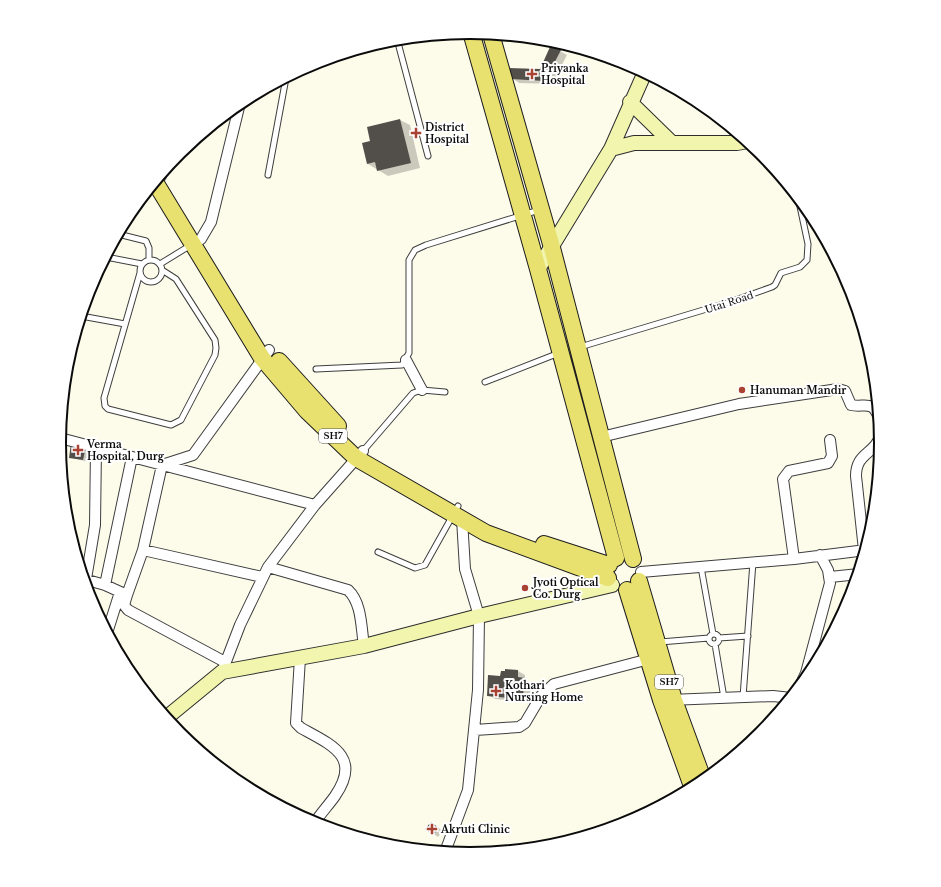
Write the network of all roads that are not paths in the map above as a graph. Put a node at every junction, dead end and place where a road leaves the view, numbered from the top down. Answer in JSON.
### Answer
{"nodes":[{"id":1,"x":473,"y":39,"type":"edge"},
{"id":2,"x":493,"y":40,"type":"edge"},
{"id":3,"x":399,"y":46,"type":"edge"},
{"id":4,"x":642,"y":78,"type":"edge"},
{"id":5,"x":285,"y":85,"type":"edge"},
{"id":6,"x":630,"y":102,"type":"junction"},
{"id":7,"x":238,"y":113,"type":"edge"},
{"id":8,"x":671,"y":142,"type":"junction"},
{"id":9,"x":741,"y":142,"type":"edge"},
{"id":10,"x":611,"y":149,"type":"junction"},
{"id":11,"x":428,"y":156,"type":"dead end"},
{"id":12,"x":268,"y":175,"type":"dead end"},
{"id":13,"x":163,"y":181,"type":"edge"},
{"id":14,"x":158,"y":187,"type":"edge"},
{"id":15,"x":542,"y":209,"type":"junction"},
{"id":16,"x":801,"y":211,"type":"edge"},
{"id":17,"x":523,"y":214,"type":"junction"},
{"id":18,"x":124,"y":235,"type":"edge"},
{"id":19,"x":197,"y":241,"type":"junction"},
{"id":20,"x":551,"y":244,"type":"junction"},
{"id":21,"x":111,"y":258,"type":"edge"},
{"id":22,"x":149,"y":260,"type":"junction"},
{"id":23,"x":142,"y":264,"type":"junction"},
{"id":24,"x":161,"y":267,"type":"junction"},
{"id":25,"x":538,"y":269,"type":"junction"},
{"id":26,"x":140,"y":273,"type":"junction"},
{"id":27,"x":86,"y":317,"type":"edge"},
{"id":28,"x":125,"y":324,"type":"junction"},
{"id":29,"x":579,"y":348,"type":"junction"},
{"id":30,"x":560,"y":352,"type":"junction"},
{"id":31,"x":266,"y":354,"type":"junction"},
{"id":32,"x":406,"y":360,"type":"junction"},
{"id":33,"x":316,"y":369,"type":"dead end"},
{"id":34,"x":485,"y":382,"type":"dead end"},
{"id":35,"x":422,"y":390,"type":"junction"},
{"id":36,"x":444,"y":392,"type":"dead end"},
{"id":37,"x":873,"y":407,"type":"edge"},
{"id":38,"x":601,"y":437,"type":"junction"},
{"id":39,"x":66,"y":440,"type":"edge"},
{"id":40,"x":830,"y":440,"type":"dead end"},
{"id":41,"x":875,"y":446,"type":"edge"},
{"id":42,"x":96,"y":448,"type":"junction"},
{"id":43,"x":359,"y":454,"type":"junction"},
{"id":44,"x":132,"y":457,"type":"junction"},
{"id":45,"x":162,"y":465,"type":"junction"},
{"id":46,"x":314,"y":505,"type":"junction"},
{"id":47,"x":457,"y":513,"type":"junction"},
{"id":48,"x":864,"y":536,"type":"edge"},
{"id":49,"x":143,"y":550,"type":"junction"},
{"id":50,"x":860,"y":551,"type":"edge"},
{"id":51,"x":378,"y":552,"type":"dead end"},
{"id":52,"x":820,"y":555,"type":"junction"},
{"id":53,"x":794,"y":559,"type":"junction"},
{"id":54,"x":752,"y":562,"type":"junction"},
{"id":55,"x":268,"y":567,"type":"junction"},
{"id":56,"x":701,"y":567,"type":"junction"},
{"id":57,"x":86,"y":572,"type":"edge"},
{"id":58,"x":623,"y":574,"type":"junction"},
{"id":59,"x":854,"y":575,"type":"edge"},
{"id":60,"x":262,"y":577,"type":"junction"},
{"id":61,"x":830,"y":577,"type":"junction"},
{"id":62,"x":90,"y":580,"type":"edge"},
{"id":63,"x":105,"y":585,"type":"junction"},
{"id":64,"x":123,"y":593,"type":"junction"},
{"id":65,"x":479,"y":616,"type":"junction"},
{"id":66,"x":110,"y":626,"type":"edge"},
{"id":67,"x":713,"y":634,"type":"junction"},
{"id":68,"x":748,"y":636,"type":"junction"},
{"id":69,"x":709,"y":638,"type":"junction"},
{"id":70,"x":719,"y":638,"type":"junction"},
{"id":71,"x":657,"y":642,"type":"junction"},
{"id":72,"x":715,"y":644,"type":"junction"},
{"id":73,"x":364,"y":646,"type":"junction"},
{"id":74,"x":300,"y":658,"type":"junction"},
{"id":75,"x":649,"y":659,"type":"junction"},
{"id":76,"x":223,"y":667,"type":"junction"},
{"id":77,"x":808,"y":667,"type":"edge"},
{"id":78,"x":742,"y":697,"type":"junction"},
{"id":79,"x":785,"y":697,"type":"edge"},
{"id":80,"x":724,"y":698,"type":"junction"},
{"id":81,"x":668,"y":700,"type":"junction"},
{"id":82,"x":170,"y":714,"type":"edge"},
{"id":83,"x":474,"y":730,"type":"junction"},
{"id":84,"x":701,"y":776,"type":"edge"},
{"id":85,"x":692,"y":782,"type":"edge"},
{"id":86,"x":318,"y":818,"type":"edge"},
{"id":87,"x":447,"y":847,"type":"edge"}],
"edges":[{"from":1,"to":17,"type":"main road"},
{"from":2,"to":15,"type":"main road"},
{"from":3,"to":11,"type":"lane"},
{"from":4,"to":6,"type":"street"},
{"from":5,"to":12,"type":"lane"},
{"from":6,"to":8,"type":"street"},
{"from":6,"to":10,"type":"street"},
{"from":7,"to":19,"type":"street"},
{"from":8,"to":9,"type":"street"},
{"from":8,"to":10,"type":"street"},
{"from":10,"to":20,"type":"street"},
{"from":13,"to":19,"type":"main road","number":"SH7"},
{"from":14,"to":19,"type":"main road","number":"SH7"},
{"from":15,"to":17,"type":"lane"},
{"from":15,"to":20,"type":"main road"},
{"from":16,"to":29,"type":"lane","name":"Utai Road"},
{"from":17,"to":25,"type":"main road"},
{"from":17,"to":32,"type":"lane"},
{"from":18,"to":22,"type":"lane"},
{"from":19,"to":24,"type":"lane"},
{"from":19,"to":31,"type":"main road","number":"SH7"},
{"from":20,"to":25,"type":"street"},
{"from":20,"to":29,"type":"main road"},
{"from":21,"to":23,"type":"lane"},
{"from":22,"to":23,"type":"lane"},
{"from":22,"to":24,"type":"lane"},
{"from":23,"to":26,"type":"lane"},
{"from":24,"to":26,"type":"lane"},
{"from":24,"to":28,"type":"lane"},
{"from":25,"to":30,"type":"main road"},
{"from":26,"to":28,"type":"lane"},
{"from":27,"to":28,"type":"lane"},
{"from":29,"to":38,"type":"main road"},
{"from":30,"to":34,"type":"lane"},
{"from":30,"to":58,"type":"main road"},
{"from":31,"to":43,"type":"main road","number":"SH7"},
{"from":31,"to":45,"type":"street"},
{"from":32,"to":33,"type":"lane"},
{"from":32,"to":35,"type":"street"},
{"from":35,"to":36,"type":"lane"},
{"from":35,"to":43,"type":"lane"},
{"from":37,"to":38,"type":"street"},
{"from":38,"to":58,"type":"main road"},
{"from":39,"to":42,"type":"street"},
{"from":40,"to":53,"type":"street"},
{"from":41,"to":48,"type":"street"},
{"from":42,"to":44,"type":"street"},
{"from":42,"to":57,"type":"street"},
{"from":43,"to":46,"type":"street"},
{"from":43,"to":47,"type":"main road","number":"SH7"},
{"from":44,"to":45,"type":"street"},
{"from":44,"to":63,"type":"street"},
{"from":45,"to":46,"type":"street"},
{"from":45,"to":49,"type":"street"},
{"from":46,"to":55,"type":"street"},
{"from":47,"to":51,"type":"lane"},
{"from":47,"to":58,"type":"main road","number":"SH7"},
{"from":47,"to":65,"type":"street"},
{"from":49,"to":60,"type":"street"},
{"from":49,"to":64,"type":"street"},
{"from":50,"to":52,"type":"street"},
{"from":52,"to":53,"type":"street"},
{"from":52,"to":61,"type":"street"},
{"from":53,"to":54,"type":"street"},
{"from":54,"to":56,"type":"street"},
{"from":54,"to":68,"type":"lane"},
{"from":55,"to":60,"type":"street"},
{"from":55,"to":73,"type":"street"},
{"from":56,"to":58,"type":"street"},
{"from":56,"to":67,"type":"lane"},
{"from":58,"to":65,"type":"street"},
{"from":58,"to":71,"type":"main road","number":"SH7"},
{"from":58,"to":75,"type":"main road","number":"SH7"},
{"from":59,"to":61,"type":"street"},
{"from":60,"to":76,"type":"street"},
{"from":61,"to":77,"type":"street"},
{"from":62,"to":63,"type":"street"},
{"from":63,"to":64,"type":"street"},
{"from":64,"to":66,"type":"street"},
{"from":64,"to":76,"type":"street"},
{"from":65,"to":73,"type":"street"},
{"from":65,"to":83,"type":"street"},
{"from":67,"to":69,"type":"lane"},
{"from":67,"to":70,"type":"lane"},
{"from":68,"to":70,"type":"lane"},
{"from":68,"to":78,"type":"lane"},
{"from":69,"to":71,"type":"lane"},
{"from":69,"to":72,"type":"lane"},
{"from":70,"to":72,"type":"lane"},
{"from":71,"to":81,"type":"main road","number":"SH7"},
{"from":72,"to":80,"type":"lane"},
{"from":73,"to":74,"type":"street"},
{"from":74,"to":76,"type":"street"},
{"from":74,"to":86,"type":"street"},
{"from":75,"to":81,"type":"main road","number":"SH7"},
{"from":75,"to":83,"type":"street"},
{"from":76,"to":82,"type":"street"},
{"from":78,"to":79,"type":"street"},
{"from":78,"to":80,"type":"street"},
{"from":80,"to":81,"type":"street"},
{"from":81,"to":84,"type":"main road","number":"SH7"},
{"from":81,"to":85,"type":"main road","number":"SH7"},
{"from":83,"to":87,"type":"street"}]}
